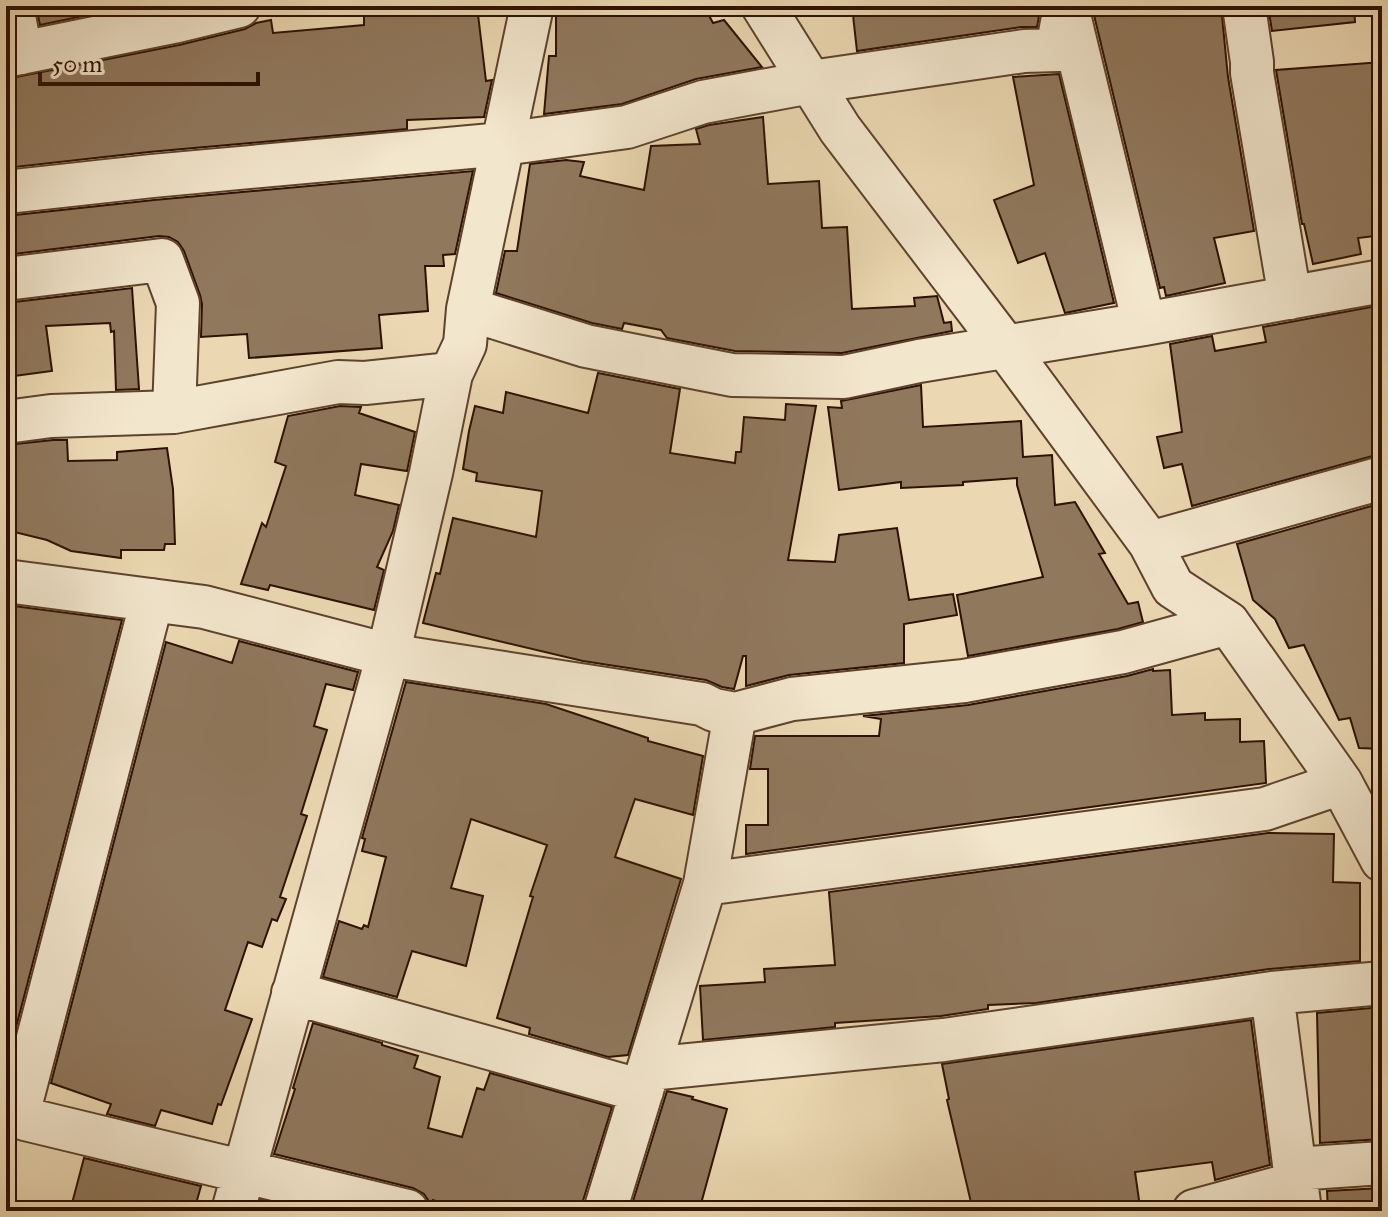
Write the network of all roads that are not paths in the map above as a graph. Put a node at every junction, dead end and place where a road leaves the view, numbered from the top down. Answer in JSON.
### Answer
{"nodes":[{"id":1,"x":12,"y":6,"type":"edge"},
{"id":2,"x":239,"y":6,"type":"edge"},
{"id":3,"x":532,"y":6,"type":"edge"},
{"id":4,"x":763,"y":6,"type":"edge"},
{"id":5,"x":1066,"y":6,"type":"edge"},
{"id":6,"x":1244,"y":6,"type":"edge"},
{"id":7,"x":13,"y":54,"type":"edge"},
{"id":8,"x":811,"y":82,"type":"junction"},
{"id":9,"x":503,"y":144,"type":"junction"},
{"id":10,"x":6,"y":192,"type":"edge"},
{"id":11,"x":6,"y":279,"type":"edge"},
{"id":12,"x":1382,"y":281,"type":"edge"},
{"id":13,"x":1290,"y":298,"type":"junction"},
{"id":14,"x":468,"y":309,"type":"junction"},
{"id":15,"x":1144,"y":324,"type":"junction"},
{"id":16,"x":1005,"y":346,"type":"junction"},
{"id":17,"x":451,"y":374,"type":"junction"},
{"id":18,"x":174,"y":412,"type":"junction"},
{"id":19,"x":6,"y":422,"type":"edge"},
{"id":20,"x":1382,"y":478,"type":"edge"},
{"id":21,"x":1150,"y":543,"type":"junction"},
{"id":22,"x":6,"y":581,"type":"edge"},
{"id":23,"x":152,"y":600,"type":"junction"},
{"id":24,"x":1228,"y":623,"type":"junction"},
{"id":25,"x":388,"y":655,"type":"junction"},
{"id":26,"x":735,"y":714,"type":"junction"},
{"id":27,"x":1341,"y":783,"type":"junction"},
{"id":28,"x":1382,"y":860,"type":"edge"},
{"id":29,"x":705,"y":884,"type":"junction"},
{"id":30,"x":1382,"y":983,"type":"edge"},
{"id":31,"x":293,"y":993,"type":"junction"},
{"id":32,"x":1272,"y":993,"type":"junction"},
{"id":33,"x":645,"y":1080,"type":"junction"},
{"id":34,"x":1382,"y":1163,"type":"edge"},
{"id":35,"x":1297,"y":1188,"type":"edge"},
{"id":36,"x":238,"y":1192,"type":"edge"},
{"id":37,"x":407,"y":1211,"type":"edge"},
{"id":38,"x":605,"y":1211,"type":"edge"},
{"id":39,"x":1194,"y":1211,"type":"edge"}],
"edges":[{"from":1,"to":7,"type":"street"},
{"from":2,"to":7,"type":"street"},
{"from":3,"to":9,"type":"street"},
{"from":4,"to":8,"type":"street"},
{"from":5,"to":8,"type":"street"},
{"from":5,"to":15,"type":"street"},
{"from":6,"to":13,"type":"street"},
{"from":8,"to":9,"type":"street"},
{"from":8,"to":16,"type":"street"},
{"from":9,"to":10,"type":"street"},
{"from":9,"to":14,"type":"street"},
{"from":11,"to":18,"type":"street"},
{"from":12,"to":13,"type":"street"},
{"from":13,"to":15,"type":"street"},
{"from":14,"to":16,"type":"street"},
{"from":14,"to":17,"type":"street"},
{"from":15,"to":16,"type":"street"},
{"from":16,"to":21,"type":"street"},
{"from":17,"to":18,"type":"street"},
{"from":17,"to":25,"type":"street"},
{"from":18,"to":19,"type":"street"},
{"from":20,"to":21,"type":"street"},
{"from":21,"to":24,"type":"street"},
{"from":22,"to":23,"type":"street"},
{"from":23,"to":25,"type":"street"},
{"from":23,"to":36,"type":"street"},
{"from":24,"to":26,"type":"street"},
{"from":24,"to":27,"type":"street"},
{"from":25,"to":26,"type":"street"},
{"from":25,"to":31,"type":"street"},
{"from":26,"to":29,"type":"street"},
{"from":27,"to":28,"type":"street"},
{"from":27,"to":29,"type":"street"},
{"from":29,"to":33,"type":"street"},
{"from":30,"to":32,"type":"street"},
{"from":31,"to":33,"type":"street"},
{"from":31,"to":36,"type":"street"},
{"from":32,"to":33,"type":"street"},
{"from":32,"to":35,"type":"street"},
{"from":33,"to":38,"type":"street"},
{"from":34,"to":35,"type":"street"},
{"from":35,"to":39,"type":"street"},
{"from":36,"to":37,"type":"street"}]}
